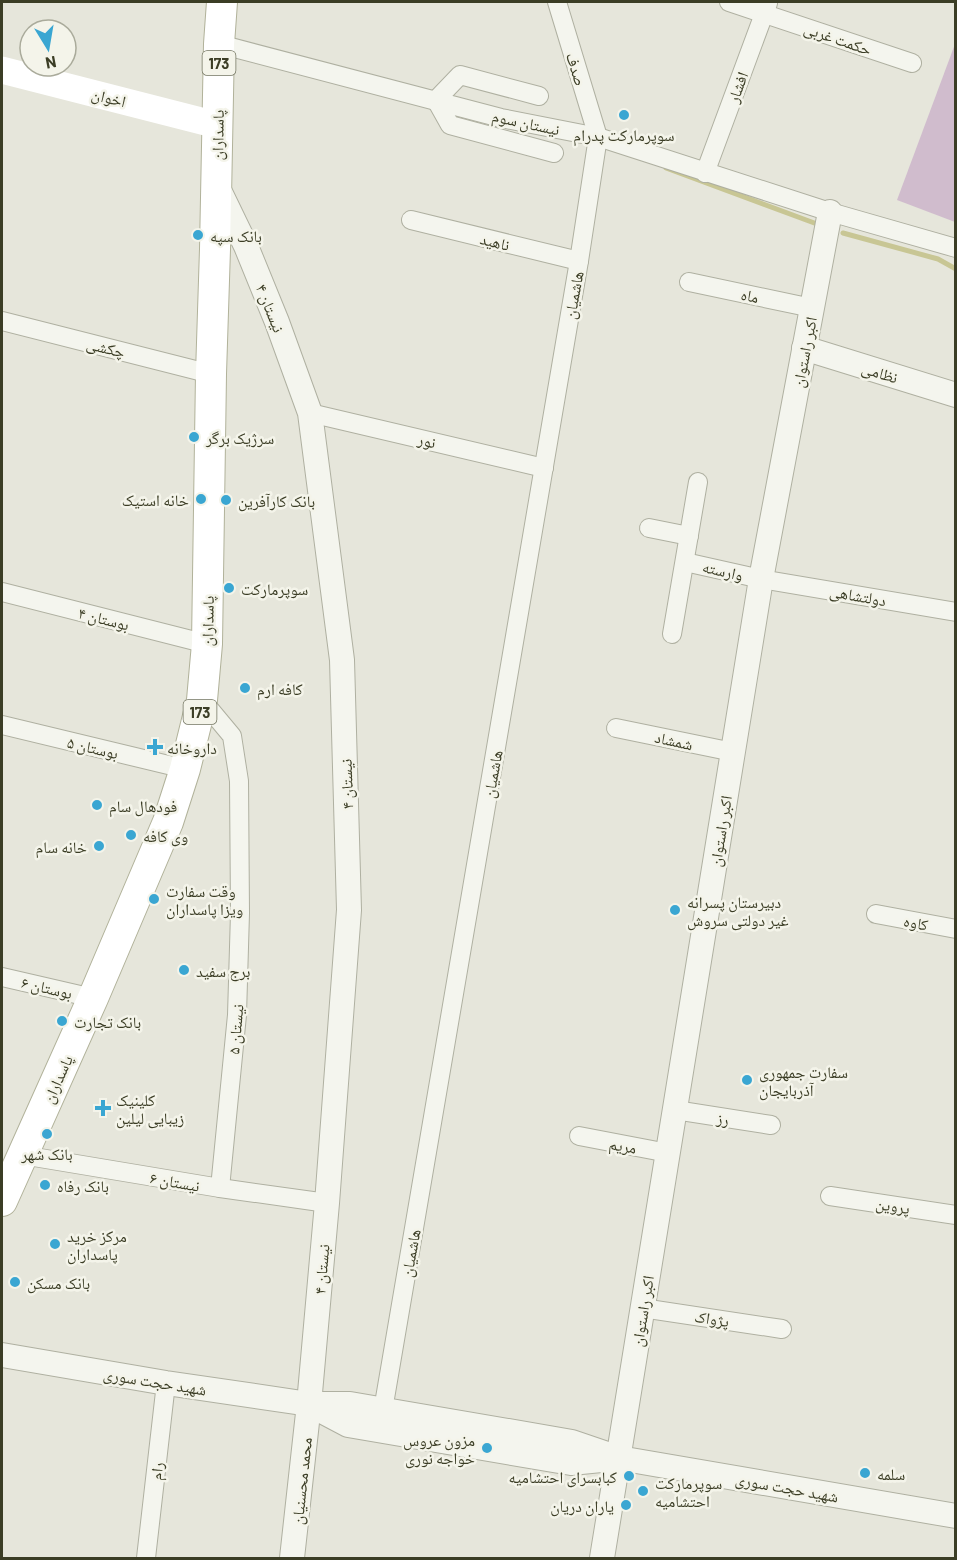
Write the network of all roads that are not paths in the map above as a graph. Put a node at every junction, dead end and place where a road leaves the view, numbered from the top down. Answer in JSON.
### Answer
{"nodes":[{"id":1,"x":222,"y":2,"type":"edge"},
{"id":2,"x":557,"y":2,"type":"edge"},
{"id":3,"x":729,"y":2,"type":"edge"},
{"id":4,"x":766,"y":7,"type":"edge"},
{"id":5,"x":219,"y":44,"type":"junction"},
{"id":6,"x":912,"y":63,"type":"dead end"},
{"id":7,"x":2,"y":70,"type":"edge"},
{"id":8,"x":539,"y":96,"type":"dead end"},
{"id":9,"x":435,"y":100,"type":"junction"},
{"id":10,"x":217,"y":124,"type":"junction"},
{"id":11,"x":598,"y":137,"type":"junction"},
{"id":12,"x":554,"y":153,"type":"dead end"},
{"id":13,"x":705,"y":172,"type":"junction"},
{"id":14,"x":216,"y":184,"type":"junction"},
{"id":15,"x":830,"y":212,"type":"junction"},
{"id":16,"x":411,"y":220,"type":"dead end"},
{"id":17,"x":956,"y":248,"type":"edge"},
{"id":18,"x":579,"y":261,"type":"junction"},
{"id":19,"x":689,"y":282,"type":"dead end"},
{"id":20,"x":812,"y":308,"type":"junction"},
{"id":21,"x":2,"y":321,"type":"edge"},
{"id":22,"x":804,"y":348,"type":"junction"},
{"id":23,"x":210,"y":375,"type":"junction"},
{"id":24,"x":956,"y":395,"type":"edge"},
{"id":25,"x":310,"y":413,"type":"junction"},
{"id":26,"x":544,"y":468,"type":"junction"},
{"id":27,"x":698,"y":482,"type":"dead end"},
{"id":28,"x":649,"y":528,"type":"dead end"},
{"id":29,"x":689,"y":536,"type":"junction"},
{"id":30,"x":686,"y":562,"type":"junction"},
{"id":31,"x":761,"y":579,"type":"junction"},
{"id":32,"x":2,"y":592,"type":"edge"},
{"id":33,"x":956,"y":612,"type":"edge"},
{"id":34,"x":672,"y":634,"type":"dead end"},
{"id":35,"x":207,"y":644,"type":"junction"},
{"id":36,"x":202,"y":700,"type":"junction"},
{"id":37,"x":2,"y":725,"type":"edge"},
{"id":38,"x":616,"y":728,"type":"dead end"},
{"id":39,"x":733,"y":752,"type":"junction"},
{"id":40,"x":185,"y":769,"type":"junction"},
{"id":41,"x":876,"y":914,"type":"dead end"},
{"id":42,"x":956,"y":929,"type":"edge"},
{"id":43,"x":2,"y":977,"type":"edge"},
{"id":44,"x":93,"y":998,"type":"junction"},
{"id":45,"x":675,"y":1110,"type":"junction"},
{"id":46,"x":771,"y":1125,"type":"dead end"},
{"id":47,"x":579,"y":1136,"type":"dead end"},
{"id":48,"x":668,"y":1152,"type":"junction"},
{"id":49,"x":22,"y":1155,"type":"junction"},
{"id":50,"x":220,"y":1188,"type":"junction"},
{"id":51,"x":830,"y":1196,"type":"dead end"},
{"id":52,"x":2,"y":1201,"type":"edge"},
{"id":53,"x":327,"y":1203,"type":"junction"},
{"id":54,"x":956,"y":1215,"type":"edge"},
{"id":55,"x":642,"y":1308,"type":"junction"},
{"id":56,"x":782,"y":1329,"type":"dead end"},
{"id":57,"x":2,"y":1355,"type":"edge"},
{"id":58,"x":166,"y":1383,"type":"junction"},
{"id":59,"x":309,"y":1404,"type":"junction"},
{"id":60,"x":383,"y":1410,"type":"junction"},
{"id":61,"x":619,"y":1458,"type":"junction"},
{"id":62,"x":956,"y":1516,"type":"edge"},
{"id":63,"x":146,"y":1558,"type":"edge"},
{"id":64,"x":292,"y":1558,"type":"edge"},
{"id":65,"x":602,"y":1558,"type":"edge"}],
"edges":[{"from":1,"to":5,"type":"main road","name":"پاسداران","number":"173"},
{"from":2,"to":11,"type":"street","name":"صدف"},
{"from":3,"to":4,"type":"street","name":"حکمت غربی"},
{"from":4,"to":6,"type":"street","name":"حکمت غربی"},
{"from":4,"to":13,"type":"street","name":"افشار"},
{"from":5,"to":9,"type":"street","name":"نیستان سوم"},
{"from":5,"to":10,"type":"main road","name":"پاسداران","number":"173"},
{"from":7,"to":10,"type":"main road","name":"اخوان"},
{"from":8,"to":9,"type":"street"},
{"from":9,"to":11,"type":"street","name":"نیستان سوم"},
{"from":9,"to":12,"type":"street"},
{"from":10,"to":14,"type":"main road","name":"پاسداران","number":"173"},
{"from":11,"to":13,"type":"street","name":"نیستان سوم"},
{"from":11,"to":18,"type":"street","name":"هاشمیان"},
{"from":13,"to":15,"type":"street","name":"نیستان سوم"},
{"from":14,"to":23,"type":"main road","name":"پاسداران","number":"173"},
{"from":14,"to":25,"type":"street","name":"نیستان ۴"},
{"from":15,"to":17,"type":"street"},
{"from":15,"to":20,"type":"street","name":"اکبر راستوان"},
{"from":16,"to":18,"type":"street","name":"ناهید"},
{"from":18,"to":26,"type":"street","name":"هاشمیان"},
{"from":19,"to":20,"type":"street","name":"ماه"},
{"from":20,"to":22,"type":"street","name":"اکبر راستوان"},
{"from":21,"to":23,"type":"street","name":"چکشی"},
{"from":22,"to":24,"type":"street","name":"نظامی"},
{"from":22,"to":31,"type":"street","name":"اکبر راستوان"},
{"from":23,"to":35,"type":"main road","name":"پاسداران","number":"173"},
{"from":25,"to":26,"type":"street","name":"نور"},
{"from":25,"to":53,"type":"street","name":"نیستان ۴"},
{"from":26,"to":60,"type":"street","name":"هاشمیان"},
{"from":27,"to":29,"type":"street","name":"وارسته"},
{"from":28,"to":29,"type":"street"},
{"from":29,"to":30,"type":"street","name":"وارسته"},
{"from":30,"to":31,"type":"street","name":"وارسته"},
{"from":30,"to":34,"type":"street","name":"وارسته"},
{"from":31,"to":33,"type":"street","name":"دولتشاهی"},
{"from":31,"to":39,"type":"street","name":"اکبر راستوان"},
{"from":32,"to":35,"type":"street","name":"بوستان ۴"},
{"from":35,"to":36,"type":"main road","name":"پاسداران","number":"173"},
{"from":36,"to":40,"type":"main road","name":"پاسداران","number":"173"},
{"from":36,"to":50,"type":"street","name":"نیستان ۵"},
{"from":37,"to":40,"type":"street","name":"بوستان ۵"},
{"from":38,"to":39,"type":"street","name":"شمشاد"},
{"from":39,"to":45,"type":"street","name":"اکبر راستوان"},
{"from":40,"to":44,"type":"main road","name":"پاسداران","number":"173"},
{"from":41,"to":42,"type":"street","name":"کاوه"},
{"from":43,"to":44,"type":"street","name":"بوستان ۶"},
{"from":44,"to":49,"type":"main road","name":"پاسداران","number":"173"},
{"from":45,"to":46,"type":"street","name":"رز"},
{"from":45,"to":48,"type":"street","name":"اکبر راستوان"},
{"from":47,"to":48,"type":"street","name":"مریم"},
{"from":48,"to":55,"type":"street","name":"اکبر راستوان"},
{"from":49,"to":50,"type":"street","name":"نیستان ۶"},
{"from":49,"to":52,"type":"main road","name":"پاسداران","number":"173"},
{"from":50,"to":53,"type":"street","name":"نیستان ۶"},
{"from":51,"to":54,"type":"street","name":"پروین"},
{"from":53,"to":59,"type":"street","name":"نیستان ۴"},
{"from":55,"to":56,"type":"street","name":"پژواک"},
{"from":55,"to":61,"type":"street","name":"اکبر راستوان"},
{"from":57,"to":58,"type":"street","name":"شهید حجت سوری"},
{"from":58,"to":59,"type":"street","name":"شهید حجت سوری"},
{"from":58,"to":63,"type":"street","name":"رام"},
{"from":59,"to":60,"type":"street","name":"شهید حجت سوری"},
{"from":59,"to":61,"type":"street","name":"شهید حجت سوری"},
{"from":59,"to":64,"type":"street","name":"محمد محسنیان"},
{"from":60,"to":61,"type":"street","name":"شهید حجت سوری"},
{"from":61,"to":62,"type":"street","name":"شهید حجت سوری"},
{"from":61,"to":65,"type":"street","name":"اکبر راستوان"}]}
